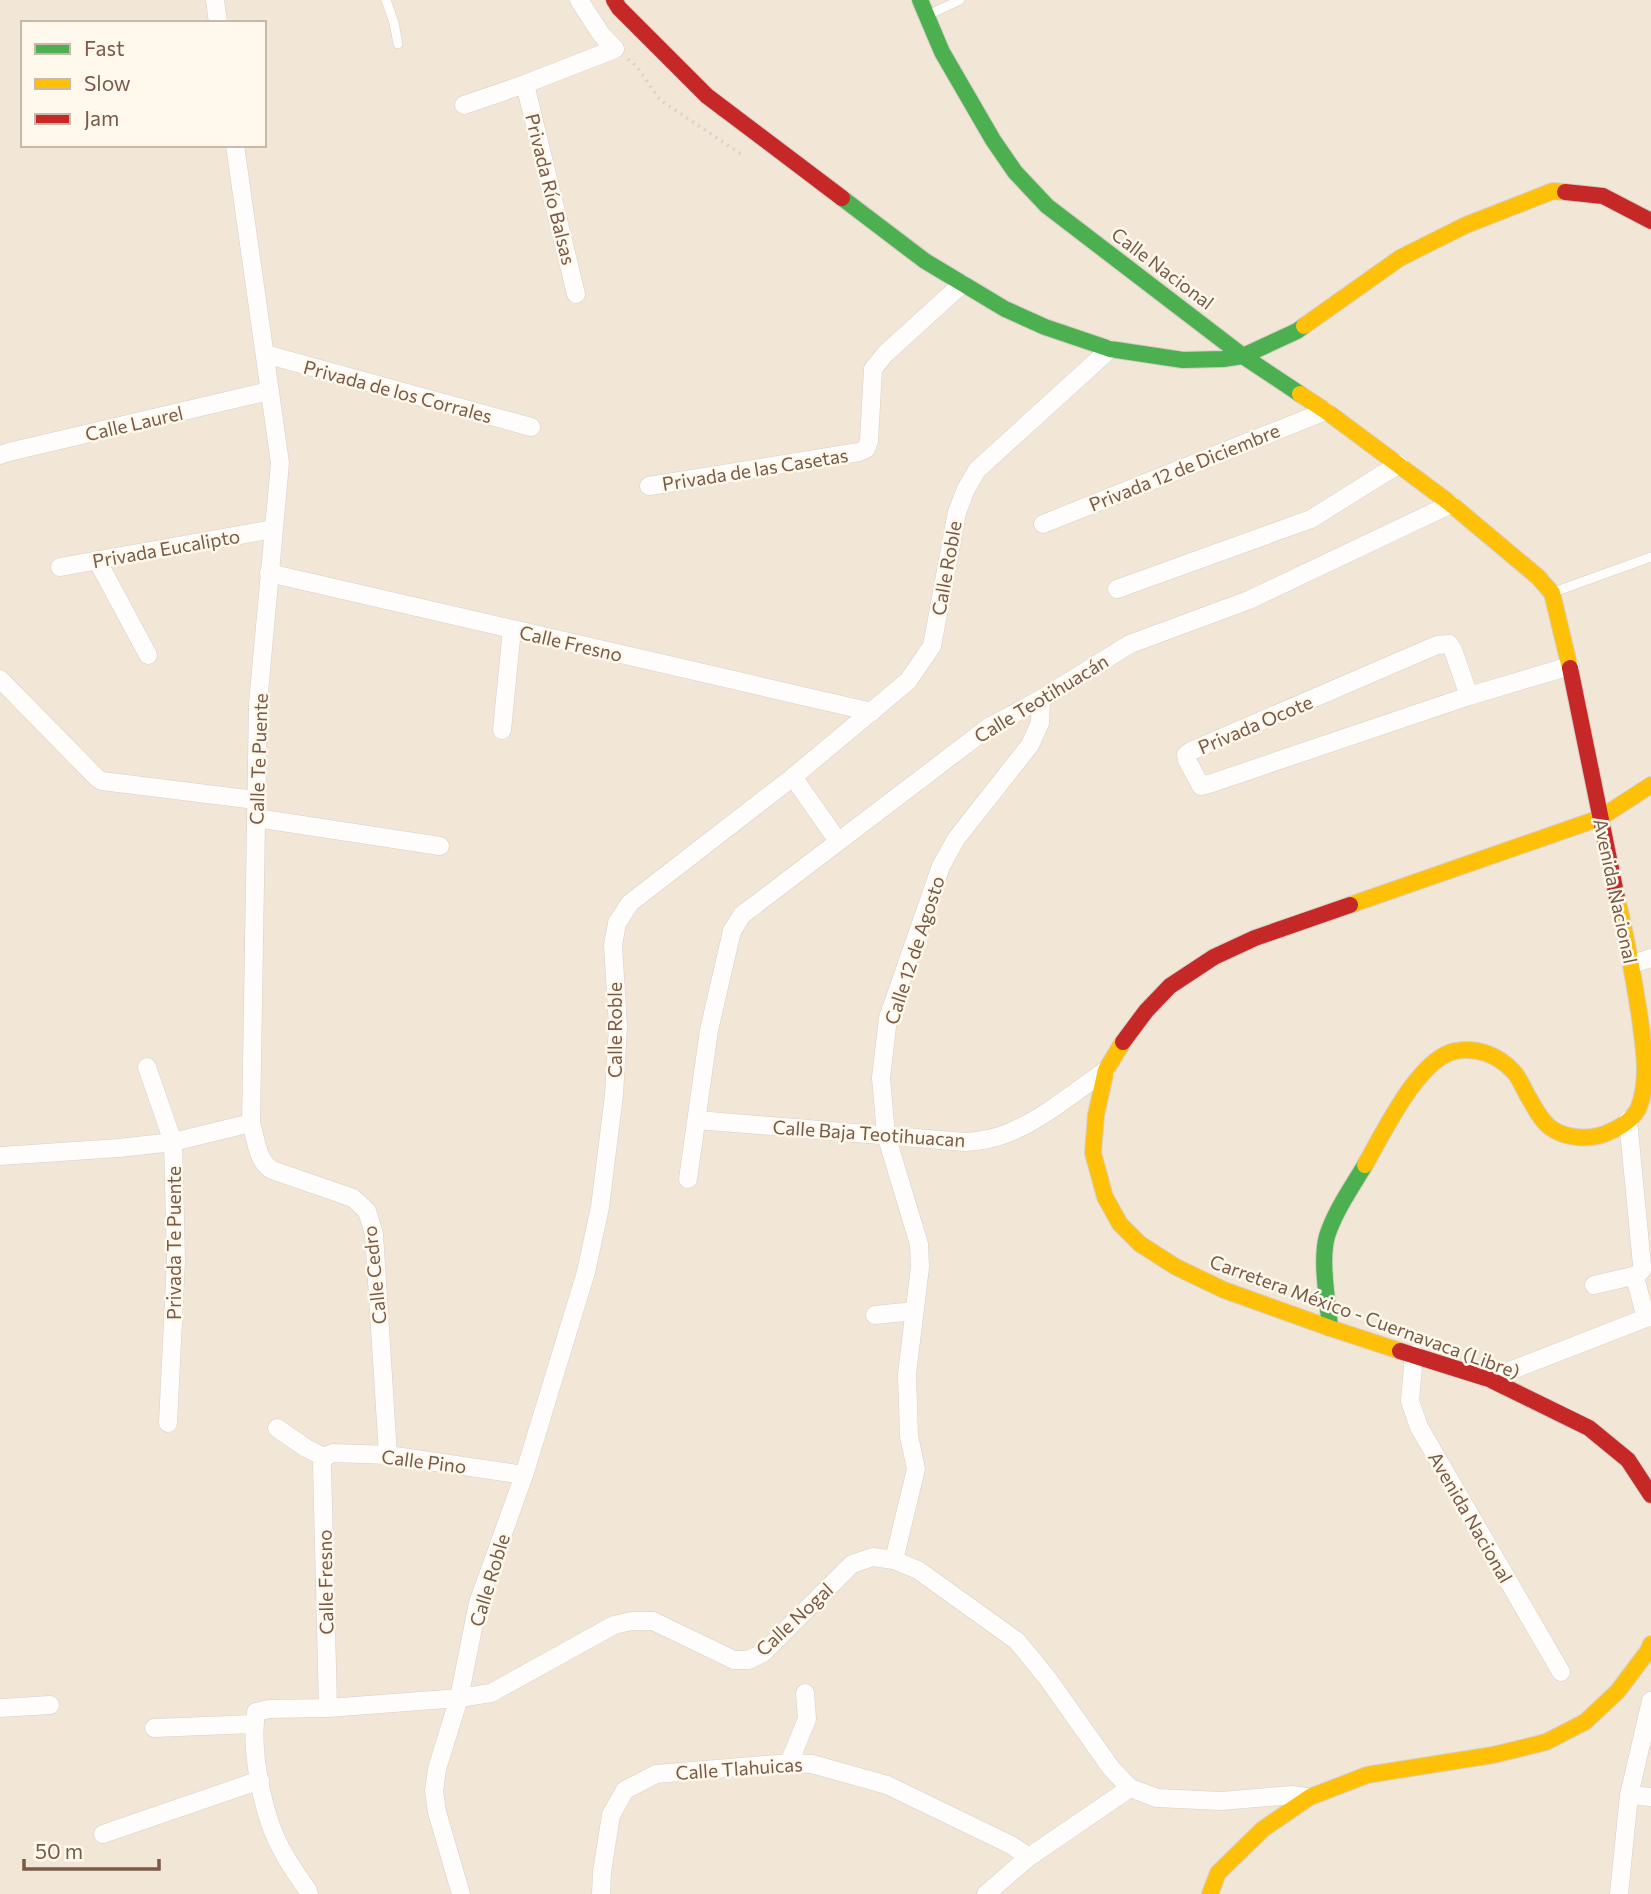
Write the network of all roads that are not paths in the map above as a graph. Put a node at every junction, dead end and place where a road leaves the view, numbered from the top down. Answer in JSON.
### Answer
{"nodes":[{"id":1,"x":215,"y":0,"type":"edge"},
{"id":2,"x":386,"y":0,"type":"edge"},
{"id":3,"x":579,"y":0,"type":"edge"},
{"id":4,"x":614,"y":0,"type":"edge"},
{"id":5,"x":920,"y":0,"type":"edge"},
{"id":6,"x":960,"y":0,"type":"edge"},
{"id":7,"x":927,"y":16,"type":"junction"},
{"id":8,"x":218,"y":21,"type":"edge"},
{"id":9,"x":398,"y":44,"type":"dead end"},
{"id":10,"x":525,"y":84,"type":"junction"},
{"id":11,"x":464,"y":105,"type":"dead end"},
{"id":12,"x":235,"y":147,"type":"edge"},
{"id":13,"x":1651,"y":221,"type":"edge"},
{"id":14,"x":962,"y":284,"type":"junction"},
{"id":15,"x":576,"y":294,"type":"dead end"},
{"id":16,"x":1110,"y":348,"type":"junction"},
{"id":17,"x":265,"y":354,"type":"junction"},
{"id":18,"x":1243,"y":356,"type":"junction"},
{"id":19,"x":269,"y":391,"type":"junction"},
{"id":20,"x":1326,"y":411,"type":"junction"},
{"id":21,"x":531,"y":427,"type":"dead end"},
{"id":22,"x":0,"y":456,"type":"edge"},
{"id":23,"x":1399,"y":464,"type":"junction"},
{"id":24,"x":649,"y":486,"type":"dead end"},
{"id":25,"x":1451,"y":504,"type":"junction"},
{"id":26,"x":1042,"y":524,"type":"dead end"},
{"id":27,"x":273,"y":529,"type":"junction"},
{"id":28,"x":1651,"y":557,"type":"edge"},
{"id":29,"x":97,"y":560,"type":"junction"},
{"id":30,"x":60,"y":567,"type":"dead end"},
{"id":31,"x":270,"y":573,"type":"junction"},
{"id":32,"x":1118,"y":589,"type":"dead end"},
{"id":33,"x":1552,"y":593,"type":"junction"},
{"id":34,"x":512,"y":629,"type":"junction"},
{"id":35,"x":148,"y":655,"type":"dead end"},
{"id":36,"x":1570,"y":666,"type":"junction"},
{"id":37,"x":0,"y":678,"type":"edge"},
{"id":38,"x":1469,"y":696,"type":"junction"},
{"id":39,"x":1041,"y":699,"type":"junction"},
{"id":40,"x":872,"y":712,"type":"junction"},
{"id":41,"x":502,"y":730,"type":"dead end"},
{"id":42,"x":793,"y":777,"type":"junction"},
{"id":43,"x":1651,"y":785,"type":"edge"},
{"id":44,"x":256,"y":809,"type":"junction"},
{"id":45,"x":1600,"y":818,"type":"junction"},
{"id":46,"x":838,"y":841,"type":"junction"},
{"id":47,"x":440,"y":846,"type":"dead end"},
{"id":48,"x":1651,"y":958,"type":"edge"},
{"id":49,"x":1632,"y":964,"type":"junction"},
{"id":50,"x":147,"y":1067,"type":"dead end"},
{"id":51,"x":1106,"y":1070,"type":"junction"},
{"id":52,"x":697,"y":1120,"type":"junction"},
{"id":53,"x":1628,"y":1120,"type":"junction"},
{"id":54,"x":251,"y":1123,"type":"junction"},
{"id":55,"x":886,"y":1135,"type":"junction"},
{"id":56,"x":173,"y":1142,"type":"junction"},
{"id":57,"x":0,"y":1156,"type":"edge"},
{"id":58,"x":688,"y":1179,"type":"dead end"},
{"id":59,"x":1637,"y":1275,"type":"junction"},
{"id":60,"x":1594,"y":1285,"type":"dead end"},
{"id":61,"x":914,"y":1311,"type":"junction"},
{"id":62,"x":875,"y":1315,"type":"dead end"},
{"id":63,"x":1648,"y":1317,"type":"edge"},
{"id":64,"x":1331,"y":1328,"type":"junction"},
{"id":65,"x":1414,"y":1354,"type":"junction"},
{"id":66,"x":1489,"y":1379,"type":"junction"},
{"id":67,"x":168,"y":1423,"type":"dead end"},
{"id":68,"x":277,"y":1428,"type":"dead end"},
{"id":69,"x":388,"y":1455,"type":"junction"},
{"id":70,"x":324,"y":1457,"type":"junction"},
{"id":71,"x":524,"y":1475,"type":"junction"},
{"id":72,"x":1651,"y":1493,"type":"edge"},
{"id":73,"x":894,"y":1560,"type":"junction"},
{"id":74,"x":1649,"y":1647,"type":"edge"},
{"id":75,"x":1651,"y":1671,"type":"edge"},
{"id":76,"x":1561,"y":1672,"type":"dead end"},
{"id":77,"x":805,"y":1693,"type":"dead end"},
{"id":78,"x":459,"y":1698,"type":"junction"},
{"id":79,"x":1651,"y":1701,"type":"edge"},
{"id":80,"x":50,"y":1705,"type":"dead end"},
{"id":81,"x":328,"y":1707,"type":"junction"},
{"id":82,"x":0,"y":1708,"type":"edge"},
{"id":83,"x":255,"y":1718,"type":"junction"},
{"id":84,"x":154,"y":1728,"type":"dead end"},
{"id":85,"x":789,"y":1763,"type":"junction"},
{"id":86,"x":260,"y":1780,"type":"junction"},
{"id":87,"x":1129,"y":1788,"type":"junction"},
{"id":88,"x":1629,"y":1795,"type":"junction"},
{"id":89,"x":1310,"y":1797,"type":"junction"},
{"id":90,"x":1651,"y":1797,"type":"edge"},
{"id":91,"x":103,"y":1834,"type":"dead end"},
{"id":92,"x":1029,"y":1857,"type":"junction"},
{"id":93,"x":309,"y":1894,"type":"edge"},
{"id":94,"x":461,"y":1894,"type":"edge"},
{"id":95,"x":601,"y":1894,"type":"edge"},
{"id":96,"x":986,"y":1894,"type":"edge"},
{"id":97,"x":1210,"y":1894,"type":"edge"},
{"id":98,"x":1619,"y":1894,"type":"edge"}],
"edges":[{"from":1,"to":8,"type":"street"},
{"from":2,"to":9,"type":"lane"},
{"from":3,"to":10,"type":"street"},
{"from":4,"to":14,"type":"main road"},
{"from":5,"to":7,"type":"main road","name":"Calle Nacional"},
{"from":6,"to":7,"type":"lane"},
{"from":7,"to":18,"type":"main road","name":"Calle Nacional"},
{"from":10,"to":11,"type":"street"},
{"from":10,"to":15,"type":"street","name":"Privada Río Balsas"},
{"from":12,"to":17,"type":"street","name":"Calle Te Puente"},
{"from":13,"to":18,"type":"main road"},
{"from":14,"to":16,"type":"main road"},
{"from":14,"to":24,"type":"street","name":"Privada de las Casetas"},
{"from":16,"to":18,"type":"main road"},
{"from":16,"to":40,"type":"street","name":"Calle Roble"},
{"from":17,"to":19,"type":"street","name":"Calle Te Puente"},
{"from":17,"to":21,"type":"street","name":"Privada de los Corrales"},
{"from":18,"to":20,"type":"main road","name":"Calle Nacional"},
{"from":19,"to":22,"type":"street","name":"Calle Laurel"},
{"from":19,"to":27,"type":"street","name":"Calle Te Puente"},
{"from":20,"to":23,"type":"main road","name":"Calle Nacional"},
{"from":20,"to":26,"type":"street","name":"Privada 12 de Diciembre"},
{"from":23,"to":25,"type":"main road","name":"Calle Nacional"},
{"from":23,"to":32,"type":"street"},
{"from":25,"to":33,"type":"main road"},
{"from":25,"to":39,"type":"street","name":"Calle Teotihuacán"},
{"from":27,"to":29,"type":"street","name":"Privada Eucalipto"},
{"from":27,"to":31,"type":"street","name":"Calle Te Puente"},
{"from":28,"to":33,"type":"lane"},
{"from":29,"to":30,"type":"street","name":"Privada Eucalipto"},
{"from":29,"to":35,"type":"street"},
{"from":31,"to":34,"type":"street","name":"Calle Fresno"},
{"from":31,"to":44,"type":"street","name":"Calle Te Puente"},
{"from":33,"to":36,"type":"main road","name":"Avenida Nacional"},
{"from":34,"to":40,"type":"street","name":"Calle Fresno"},
{"from":34,"to":41,"type":"street"},
{"from":36,"to":38,"type":"street","name":"Privada Ocote"},
{"from":36,"to":45,"type":"main road","name":"Avenida Nacional"},
{"from":37,"to":44,"type":"street"},
{"from":38,"to":38,"type":"street","name":"Privada Ocote"},
{"from":39,"to":46,"type":"street","name":"Calle Teotihuacán"},
{"from":39,"to":55,"type":"street","name":"Calle 12 de Agosto"},
{"from":40,"to":42,"type":"street","name":"Calle Roble"},
{"from":42,"to":46,"type":"street"},
{"from":42,"to":71,"type":"street","name":"Calle Roble"},
{"from":43,"to":45,"type":"main road","name":"Carretera México - Cuernavaca (Libre)"},
{"from":44,"to":47,"type":"street"},
{"from":44,"to":54,"type":"street","name":"Calle Te Puente"},
{"from":45,"to":49,"type":"main road","name":"Avenida Nacional"},
{"from":45,"to":51,"type":"main road","name":"Carretera México - Cuernavaca (Libre)"},
{"from":46,"to":52,"type":"street","name":"Calle Teotihuacán"},
{"from":48,"to":49,"type":"street"},
{"from":49,"to":53,"type":"main road","name":"Avenida Nacional"},
{"from":50,"to":56,"type":"street","name":"Privada Te Puente"},
{"from":51,"to":55,"type":"street","name":"Calle Baja Teotihuacan"},
{"from":51,"to":64,"type":"main road","name":"Carretera México - Cuernavaca (Libre)"},
{"from":52,"to":55,"type":"street","name":"Calle Baja Teotihuacan"},
{"from":52,"to":58,"type":"street","name":"Calle Teotihuacán"},
{"from":53,"to":59,"type":"street"},
{"from":53,"to":64,"type":"main road"},
{"from":54,"to":56,"type":"street"},
{"from":54,"to":69,"type":"street","name":"Calle Cedro"},
{"from":55,"to":61,"type":"street","name":"Calle 12 de Agosto"},
{"from":56,"to":57,"type":"street"},
{"from":56,"to":67,"type":"street","name":"Privada Te Puente"},
{"from":59,"to":60,"type":"street"},
{"from":59,"to":63,"type":"street"},
{"from":61,"to":62,"type":"street"},
{"from":61,"to":73,"type":"street","name":"Calle 12 de Agosto"},
{"from":63,"to":66,"type":"street"},
{"from":64,"to":65,"type":"main road","name":"Carretera México - Cuernavaca (Libre)"},
{"from":65,"to":66,"type":"main road","name":"Carretera México - Cuernavaca (Libre)"},
{"from":65,"to":76,"type":"street","name":"Avenida Nacional"},
{"from":66,"to":72,"type":"main road","name":"Carretera México - Cuernavaca (Libre)"},
{"from":68,"to":70,"type":"street"},
{"from":69,"to":70,"type":"street","name":"Calle Pino"},
{"from":69,"to":71,"type":"street","name":"Calle Pino"},
{"from":70,"to":81,"type":"street","name":"Calle Fresno"},
{"from":71,"to":78,"type":"street","name":"Calle Roble"},
{"from":73,"to":78,"type":"street","name":"Calle Nogal"},
{"from":73,"to":87,"type":"street","name":"Calle Nogal"},
{"from":74,"to":75,"type":"street"},
{"from":74,"to":89,"type":"main road"},
{"from":77,"to":85,"type":"street"},
{"from":78,"to":81,"type":"street","name":"Calle Nogal"},
{"from":78,"to":94,"type":"street","name":"Calle Roble"},
{"from":79,"to":88,"type":"street"},
{"from":80,"to":82,"type":"street"},
{"from":81,"to":83,"type":"street","name":"Calle Nogal"},
{"from":83,"to":84,"type":"street","name":"Calle Nogal"},
{"from":83,"to":86,"type":"street"},
{"from":85,"to":92,"type":"street","name":"Calle Tlahuicas"},
{"from":85,"to":95,"type":"street","name":"Calle Tlahuicas"},
{"from":86,"to":91,"type":"street"},
{"from":86,"to":93,"type":"street"},
{"from":87,"to":89,"type":"street"},
{"from":87,"to":92,"type":"street"},
{"from":88,"to":90,"type":"street"},
{"from":88,"to":98,"type":"street"},
{"from":89,"to":97,"type":"main road"},
{"from":92,"to":96,"type":"street"}]}
